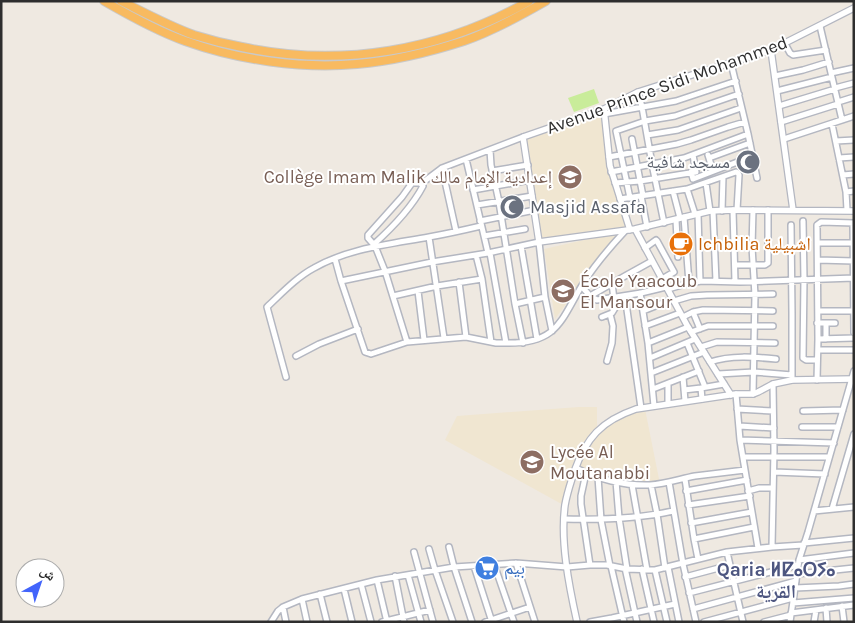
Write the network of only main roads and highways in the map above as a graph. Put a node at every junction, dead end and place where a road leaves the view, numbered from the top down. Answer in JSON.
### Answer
{"nodes":[{"id":1,"x":104,"y":1,"type":"edge"},
{"id":2,"x":121,"y":1,"type":"edge"},
{"id":3,"x":529,"y":1,"type":"edge"},
{"id":4,"x":546,"y":1,"type":"edge"}],
"edges":[{"from":1,"to":4,"type":"highway"},
{"from":2,"to":3,"type":"highway"}]}
